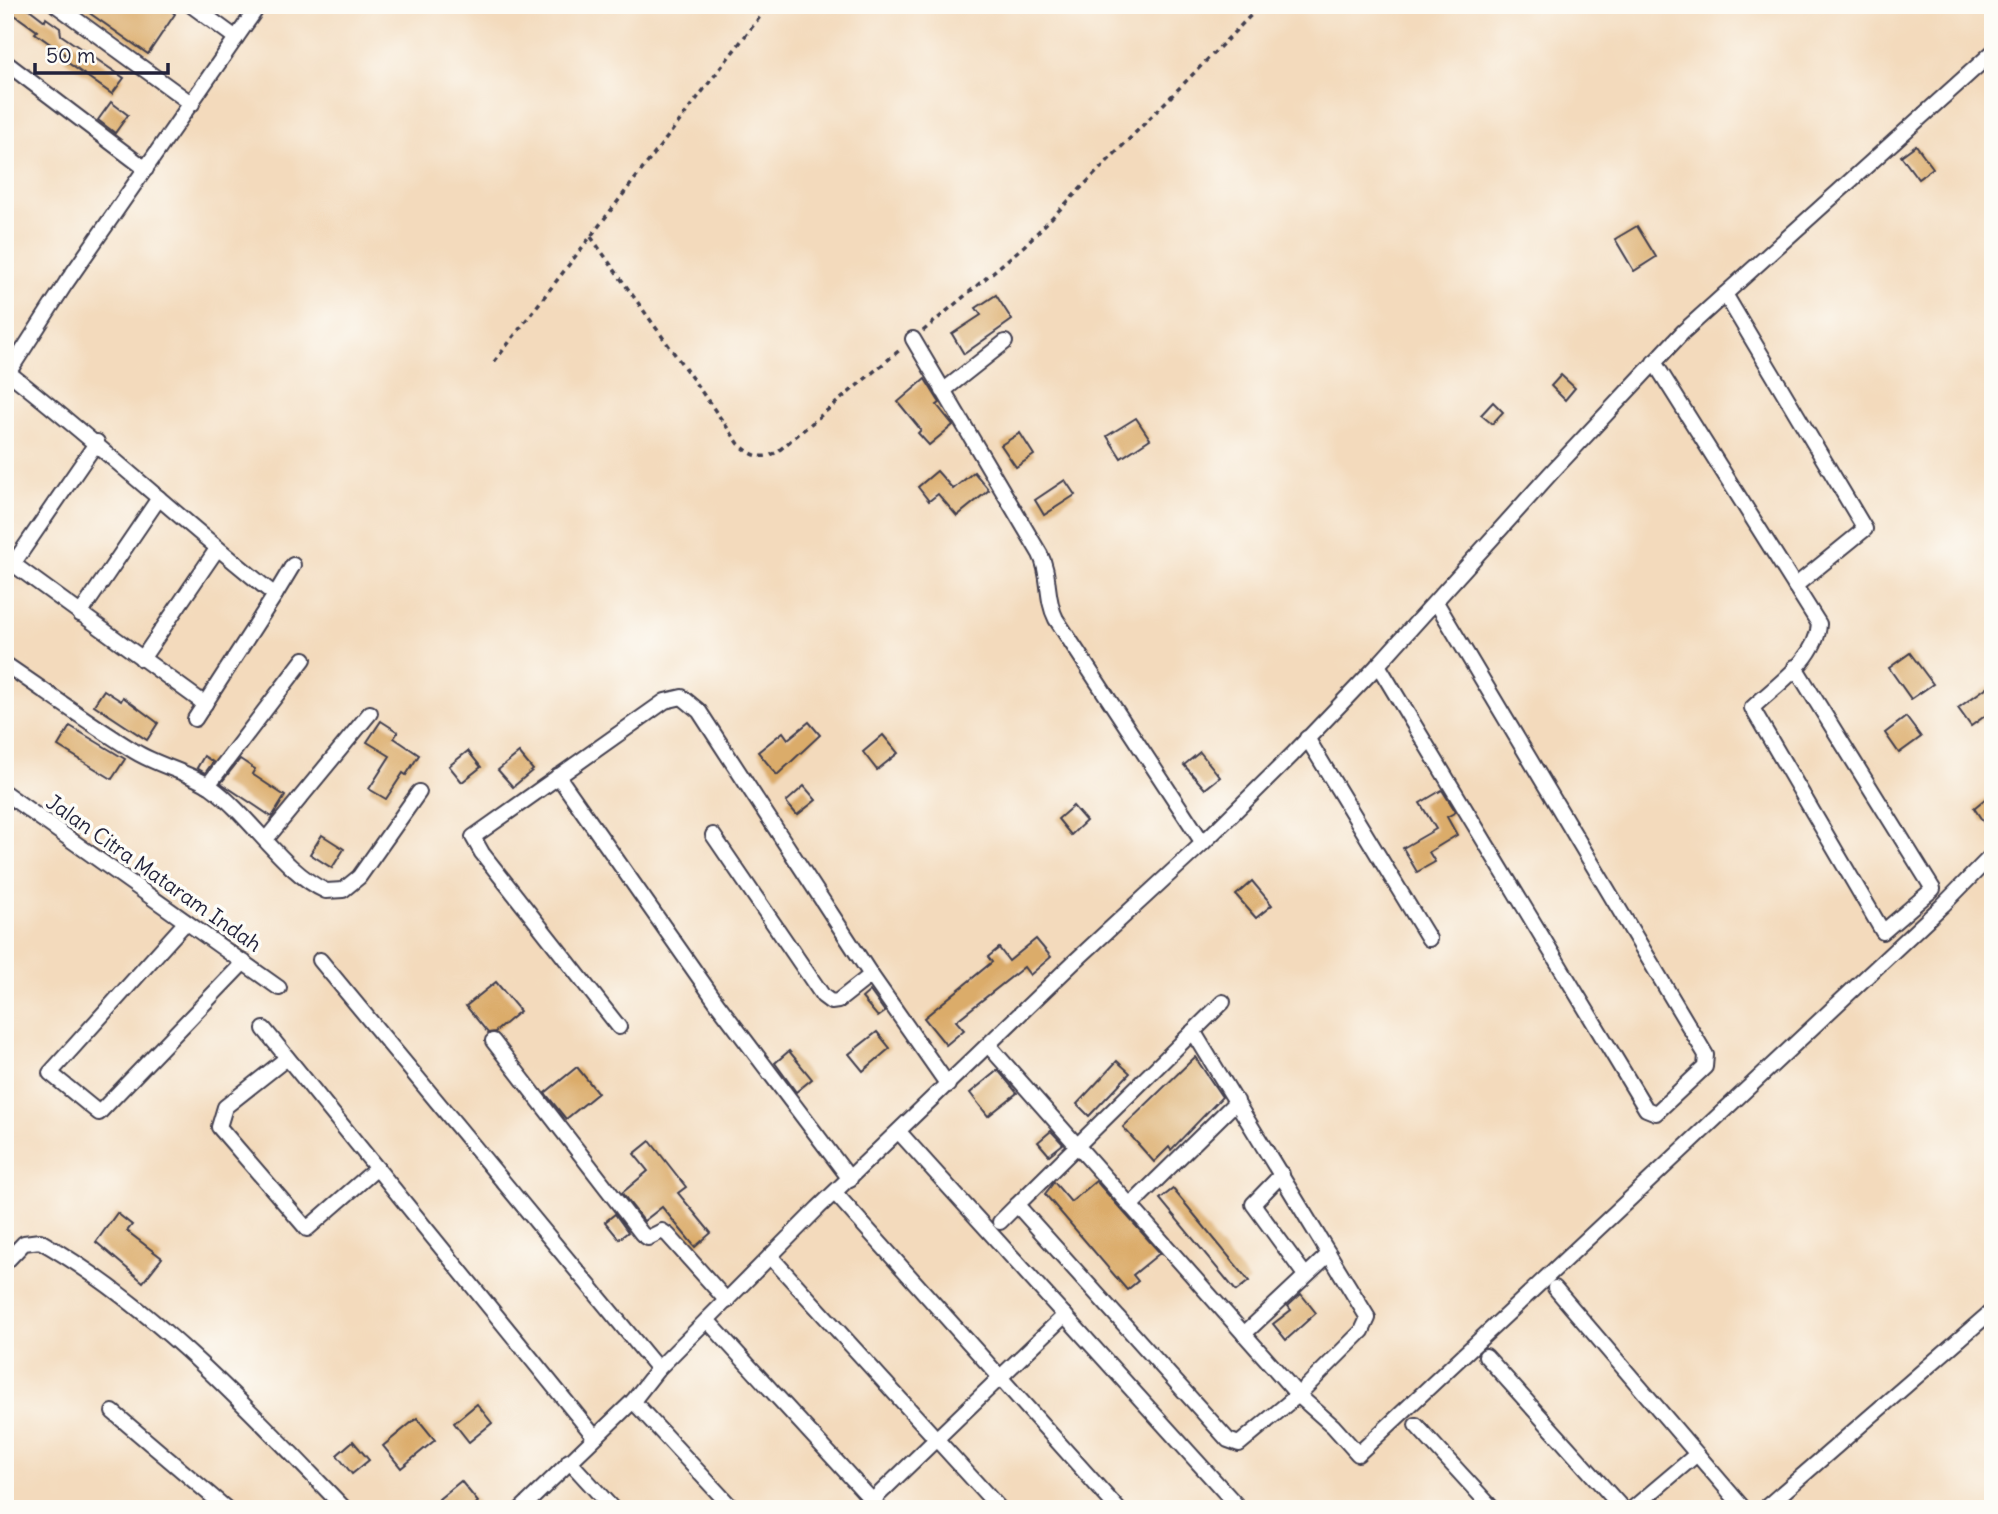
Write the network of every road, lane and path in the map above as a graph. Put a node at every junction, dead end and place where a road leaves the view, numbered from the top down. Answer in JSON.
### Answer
{"nodes":[{"id":1,"x":57,"y":5,"type":"edge"},
{"id":2,"x":191,"y":5,"type":"edge"},
{"id":3,"x":259,"y":5,"type":"edge"},
{"id":4,"x":769,"y":5,"type":"edge"},
{"id":5,"x":1261,"y":5,"type":"edge"},
{"id":6,"x":236,"y":38,"type":"junction"},
{"id":7,"x":1993,"y":51,"type":"edge"},
{"id":8,"x":5,"y":62,"type":"edge"},
{"id":9,"x":192,"y":104,"type":"junction"},
{"id":10,"x":146,"y":169,"type":"junction"},
{"id":11,"x":591,"y":237,"type":"junction"},
{"id":12,"x":1725,"y":294,"type":"junction"},
{"id":13,"x":914,"y":339,"type":"junction"},
{"id":14,"x":1005,"y":342,"type":"dead end"},
{"id":15,"x":494,"y":362,"type":"dead end"},
{"id":16,"x":1654,"y":362,"type":"junction"},
{"id":17,"x":7,"y":375,"type":"edge"},
{"id":18,"x":943,"y":391,"type":"junction"},
{"id":19,"x":97,"y":442,"type":"junction"},
{"id":20,"x":159,"y":498,"type":"junction"},
{"id":21,"x":217,"y":549,"type":"junction"},
{"id":22,"x":293,"y":565,"type":"dead end"},
{"id":23,"x":1795,"y":586,"type":"junction"},
{"id":24,"x":275,"y":595,"type":"junction"},
{"id":25,"x":1436,"y":602,"type":"junction"},
{"id":26,"x":80,"y":614,"type":"junction"},
{"id":27,"x":142,"y":659,"type":"junction"},
{"id":28,"x":304,"y":659,"type":"dead end"},
{"id":29,"x":5,"y":664,"type":"edge"},
{"id":30,"x":1378,"y":665,"type":"junction"},
{"id":31,"x":1795,"y":667,"type":"junction"},
{"id":32,"x":205,"y":704,"type":"junction"},
{"id":33,"x":370,"y":713,"type":"dead end"},
{"id":34,"x":195,"y":719,"type":"dead end"},
{"id":35,"x":1307,"y":738,"type":"junction"},
{"id":36,"x":562,"y":782,"type":"junction"},
{"id":37,"x":208,"y":785,"type":"junction"},
{"id":38,"x":419,"y":792,"type":"dead end"},
{"id":39,"x":5,"y":793,"type":"edge"},
{"id":40,"x":713,"y":835,"type":"dead end"},
{"id":41,"x":267,"y":838,"type":"junction"},
{"id":42,"x":1203,"y":843,"type":"junction"},
{"id":43,"x":1993,"y":854,"type":"edge"},
{"id":44,"x":186,"y":922,"type":"junction"},
{"id":45,"x":1429,"y":939,"type":"dead end"},
{"id":46,"x":320,"y":960,"type":"dead end"},
{"id":47,"x":244,"y":962,"type":"junction"},
{"id":48,"x":872,"y":975,"type":"junction"},
{"id":49,"x":279,"y":988,"type":"dead end"},
{"id":50,"x":1223,"y":1002,"type":"dead end"},
{"id":51,"x":620,"y":1027,"type":"dead end"},
{"id":52,"x":264,"y":1029,"type":"dead end"},
{"id":53,"x":1193,"y":1031,"type":"junction"},
{"id":54,"x":493,"y":1041,"type":"dead end"},
{"id":55,"x":989,"y":1046,"type":"junction"},
{"id":56,"x":288,"y":1058,"type":"junction"},
{"id":57,"x":948,"y":1085,"type":"junction"},
{"id":58,"x":1237,"y":1101,"type":"junction"},
{"id":59,"x":900,"y":1132,"type":"junction"},
{"id":60,"x":1078,"y":1145,"type":"junction"},
{"id":61,"x":377,"y":1168,"type":"junction"},
{"id":62,"x":1282,"y":1174,"type":"junction"},
{"id":63,"x":850,"y":1179,"type":"junction"},
{"id":64,"x":835,"y":1193,"type":"junction"},
{"id":65,"x":1017,"y":1205,"type":"junction"},
{"id":66,"x":1130,"y":1206,"type":"junction"},
{"id":67,"x":1000,"y":1222,"type":"dead end"},
{"id":68,"x":1329,"y":1254,"type":"junction"},
{"id":69,"x":770,"y":1256,"type":"junction"},
{"id":70,"x":5,"y":1263,"type":"edge"},
{"id":71,"x":1305,"y":1275,"type":"junction"},
{"id":72,"x":1555,"y":1288,"type":"dead end"},
{"id":73,"x":727,"y":1301,"type":"junction"},
{"id":74,"x":1993,"y":1310,"type":"edge"},
{"id":75,"x":1065,"y":1315,"type":"junction"},
{"id":76,"x":707,"y":1320,"type":"junction"},
{"id":77,"x":1244,"y":1334,"type":"junction"},
{"id":78,"x":1486,"y":1356,"type":"dead end"},
{"id":79,"x":658,"y":1369,"type":"junction"},
{"id":80,"x":1000,"y":1377,"type":"junction"},
{"id":81,"x":1298,"y":1395,"type":"junction"},
{"id":82,"x":633,"y":1401,"type":"junction"},
{"id":83,"x":113,"y":1412,"type":"dead end"},
{"id":84,"x":1416,"y":1425,"type":"dead end"},
{"id":85,"x":594,"y":1436,"type":"junction"},
{"id":86,"x":936,"y":1439,"type":"junction"},
{"id":87,"x":1697,"y":1454,"type":"junction"},
{"id":88,"x":569,"y":1461,"type":"junction"},
{"id":89,"x":876,"y":1505,"type":"edge"},
{"id":90,"x":227,"y":1509,"type":"edge"},
{"id":91,"x":345,"y":1509,"type":"edge"},
{"id":92,"x":522,"y":1509,"type":"edge"},
{"id":93,"x":613,"y":1509,"type":"edge"},
{"id":94,"x":733,"y":1509,"type":"edge"},
{"id":95,"x":1000,"y":1509,"type":"edge"},
{"id":96,"x":1118,"y":1509,"type":"edge"},
{"id":97,"x":1240,"y":1509,"type":"edge"},
{"id":98,"x":1493,"y":1509,"type":"edge"},
{"id":99,"x":1623,"y":1509,"type":"edge"},
{"id":100,"x":1632,"y":1509,"type":"edge"},
{"id":101,"x":1744,"y":1509,"type":"edge"},
{"id":102,"x":1764,"y":1509,"type":"edge"}],
"edges":[{"from":1,"to":9,"type":"street"},
{"from":2,"to":6,"type":"street"},
{"from":3,"to":6,"type":"street"},
{"from":4,"to":11,"type":"path"},
{"from":5,"to":13,"type":"path"},
{"from":6,"to":9,"type":"street"},
{"from":7,"to":12,"type":"street"},
{"from":8,"to":10,"type":"street"},
{"from":9,"to":10,"type":"street"},
{"from":10,"to":17,"type":"street"},
{"from":11,"to":13,"type":"path"},
{"from":11,"to":15,"type":"path"},
{"from":12,"to":16,"type":"street"},
{"from":12,"to":23,"type":"street"},
{"from":13,"to":18,"type":"street"},
{"from":14,"to":18,"type":"street"},
{"from":16,"to":23,"type":"street"},
{"from":16,"to":25,"type":"street"},
{"from":17,"to":19,"type":"street"},
{"from":18,"to":42,"type":"street"},
{"from":19,"to":20,"type":"street"},
{"from":19,"to":26,"type":"street"},
{"from":20,"to":21,"type":"street"},
{"from":20,"to":26,"type":"street"},
{"from":21,"to":24,"type":"street"},
{"from":21,"to":27,"type":"street"},
{"from":22,"to":24,"type":"street"},
{"from":23,"to":31,"type":"street"},
{"from":24,"to":32,"type":"street"},
{"from":25,"to":30,"type":"street"},
{"from":25,"to":30,"type":"street"},
{"from":26,"to":27,"type":"street"},
{"from":27,"to":32,"type":"street"},
{"from":28,"to":37,"type":"street"},
{"from":29,"to":37,"type":"street"},
{"from":30,"to":35,"type":"street"},
{"from":31,"to":31,"type":"street"},
{"from":32,"to":34,"type":"street"},
{"from":33,"to":41,"type":"street"},
{"from":35,"to":42,"type":"street"},
{"from":35,"to":45,"type":"street"},
{"from":36,"to":48,"type":"street"},
{"from":36,"to":51,"type":"street"},
{"from":36,"to":63,"type":"street"},
{"from":37,"to":41,"type":"street"},
{"from":38,"to":41,"type":"street"},
{"from":39,"to":44,"type":"street","name":"Jalan Citra Mataram Indah"},
{"from":40,"to":48,"type":"street"},
{"from":42,"to":55,"type":"street"},
{"from":43,"to":81,"type":"street"},
{"from":44,"to":47,"type":"street","name":"Jalan Citra Mataram Indah"},
{"from":44,"to":47,"type":"street"},
{"from":46,"to":79,"type":"street"},
{"from":47,"to":49,"type":"street","name":"Jalan Citra Mataram Indah"},
{"from":48,"to":57,"type":"street"},
{"from":50,"to":53,"type":"street"},
{"from":52,"to":56,"type":"street"},
{"from":53,"to":58,"type":"street"},
{"from":53,"to":60,"type":"street"},
{"from":54,"to":73,"type":"street"},
{"from":55,"to":57,"type":"street"},
{"from":55,"to":60,"type":"street"},
{"from":56,"to":61,"type":"street"},
{"from":56,"to":61,"type":"street"},
{"from":57,"to":59,"type":"street"},
{"from":58,"to":62,"type":"street"},
{"from":58,"to":66,"type":"street"},
{"from":59,"to":63,"type":"street"},
{"from":59,"to":75,"type":"street"},
{"from":60,"to":65,"type":"street"},
{"from":60,"to":66,"type":"street"},
{"from":61,"to":85,"type":"street"},
{"from":62,"to":68,"type":"street"},
{"from":62,"to":71,"type":"street"},
{"from":63,"to":64,"type":"street"},
{"from":64,"to":69,"type":"street"},
{"from":64,"to":80,"type":"street"},
{"from":65,"to":67,"type":"street"},
{"from":65,"to":81,"type":"street"},
{"from":66,"to":77,"type":"street"},
{"from":68,"to":71,"type":"street"},
{"from":68,"to":81,"type":"street"},
{"from":69,"to":73,"type":"street"},
{"from":69,"to":86,"type":"street"},
{"from":70,"to":91,"type":"street"},
{"from":71,"to":77,"type":"street"},
{"from":72,"to":87,"type":"street"},
{"from":73,"to":76,"type":"street"},
{"from":74,"to":102,"type":"street"},
{"from":75,"to":80,"type":"street"},
{"from":75,"to":97,"type":"street"},
{"from":76,"to":79,"type":"street"},
{"from":76,"to":89,"type":"street"},
{"from":77,"to":81,"type":"street"},
{"from":78,"to":99,"type":"street"},
{"from":79,"to":82,"type":"street"},
{"from":80,"to":86,"type":"street"},
{"from":80,"to":96,"type":"street"},
{"from":82,"to":85,"type":"street"},
{"from":82,"to":94,"type":"street"},
{"from":83,"to":90,"type":"street"},
{"from":84,"to":98,"type":"street"},
{"from":85,"to":88,"type":"street"},
{"from":86,"to":89,"type":"street"},
{"from":86,"to":95,"type":"street"},
{"from":87,"to":100,"type":"street"},
{"from":87,"to":101,"type":"street"},
{"from":88,"to":92,"type":"street"},
{"from":88,"to":93,"type":"street"}]}
